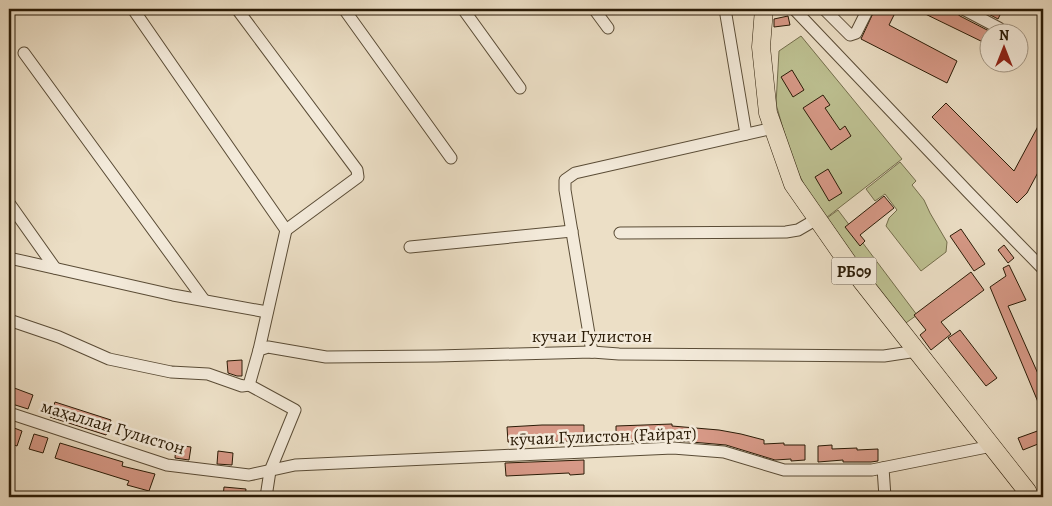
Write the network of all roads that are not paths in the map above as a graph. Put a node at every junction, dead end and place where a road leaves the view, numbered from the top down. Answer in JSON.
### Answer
{"nodes":[{"id":1,"x":133,"y":9,"type":"edge"},
{"id":2,"x":237,"y":9,"type":"edge"},
{"id":3,"x":344,"y":9,"type":"edge"},
{"id":4,"x":463,"y":9,"type":"edge"},
{"id":5,"x":594,"y":9,"type":"edge"},
{"id":6,"x":725,"y":9,"type":"edge"},
{"id":7,"x":794,"y":9,"type":"edge"},
{"id":8,"x":824,"y":9,"type":"edge"},
{"id":9,"x":868,"y":9,"type":"edge"},
{"id":10,"x":963,"y":9,"type":"edge"},
{"id":11,"x":762,"y":10,"type":"edge"},
{"id":12,"x":988,"y":22,"type":"edge"},
{"id":13,"x":608,"y":28,"type":"dead end"},
{"id":14,"x":24,"y":53,"type":"dead end"},
{"id":15,"x":520,"y":88,"type":"dead end"},
{"id":16,"x":773,"y":128,"type":"junction"},
{"id":17,"x":746,"y":134,"type":"junction"},
{"id":18,"x":451,"y":158,"type":"dead end"},
{"id":19,"x":9,"y":203,"type":"edge"},
{"id":20,"x":817,"y":219,"type":"junction"},
{"id":21,"x":286,"y":230,"type":"junction"},
{"id":22,"x":572,"y":232,"type":"junction"},
{"id":23,"x":620,"y":233,"type":"dead end"},
{"id":24,"x":410,"y":247,"type":"dead end"},
{"id":25,"x":9,"y":258,"type":"edge"},
{"id":26,"x":55,"y":268,"type":"junction"},
{"id":27,"x":1043,"y":269,"type":"edge"},
{"id":28,"x":204,"y":300,"type":"junction"},
{"id":29,"x":267,"y":312,"type":"junction"},
{"id":30,"x":9,"y":320,"type":"edge"},
{"id":31,"x":263,"y":348,"type":"junction"},
{"id":32,"x":917,"y":351,"type":"junction"},
{"id":33,"x":592,"y":352,"type":"junction"},
{"id":34,"x":249,"y":385,"type":"junction"},
{"id":35,"x":9,"y":413,"type":"edge"},
{"id":36,"x":992,"y":446,"type":"junction"},
{"id":37,"x":883,"y":468,"type":"junction"},
{"id":38,"x":270,"y":471,"type":"junction"},
{"id":39,"x":266,"y":497,"type":"edge"},
{"id":40,"x":885,"y":497,"type":"edge"},
{"id":41,"x":1030,"y":497,"type":"edge"}],
"edges":[{"from":1,"to":21,"type":"street"},
{"from":2,"to":21,"type":"street"},
{"from":3,"to":18,"type":"street"},
{"from":4,"to":15,"type":"street"},
{"from":5,"to":13,"type":"street"},
{"from":6,"to":17,"type":"street"},
{"from":7,"to":27,"type":"street"},
{"from":8,"to":9,"type":"street"},
{"from":10,"to":12,"type":"street"},
{"from":11,"to":16,"type":"highway","number":"РБ09"},
{"from":14,"to":28,"type":"street"},
{"from":16,"to":17,"type":"street"},
{"from":16,"to":20,"type":"highway","number":"РБ09"},
{"from":17,"to":22,"type":"street"},
{"from":19,"to":26,"type":"street"},
{"from":20,"to":23,"type":"street"},
{"from":20,"to":32,"type":"highway","number":"РБ09"},
{"from":21,"to":29,"type":"street"},
{"from":22,"to":24,"type":"street"},
{"from":22,"to":33,"type":"street"},
{"from":25,"to":26,"type":"street"},
{"from":26,"to":28,"type":"street"},
{"from":28,"to":29,"type":"street"},
{"from":29,"to":31,"type":"street"},
{"from":30,"to":34,"type":"street"},
{"from":31,"to":33,"type":"street","name":"кучаи Гулистон"},
{"from":31,"to":34,"type":"street"},
{"from":32,"to":33,"type":"street","name":"кучаи Гулистон"},
{"from":32,"to":36,"type":"highway","number":"РБ09"},
{"from":34,"to":38,"type":"street"},
{"from":35,"to":38,"type":"street","name":"маҳаллаи Гулистон"},
{"from":36,"to":37,"type":"street","name":"кӯчаи Гулистон (Ғайрат)"},
{"from":36,"to":41,"type":"highway","number":"РБ09"},
{"from":37,"to":38,"type":"street","name":"кӯчаи Гулистон (Ғайрат)"},
{"from":37,"to":40,"type":"street"},
{"from":38,"to":39,"type":"street"}]}
